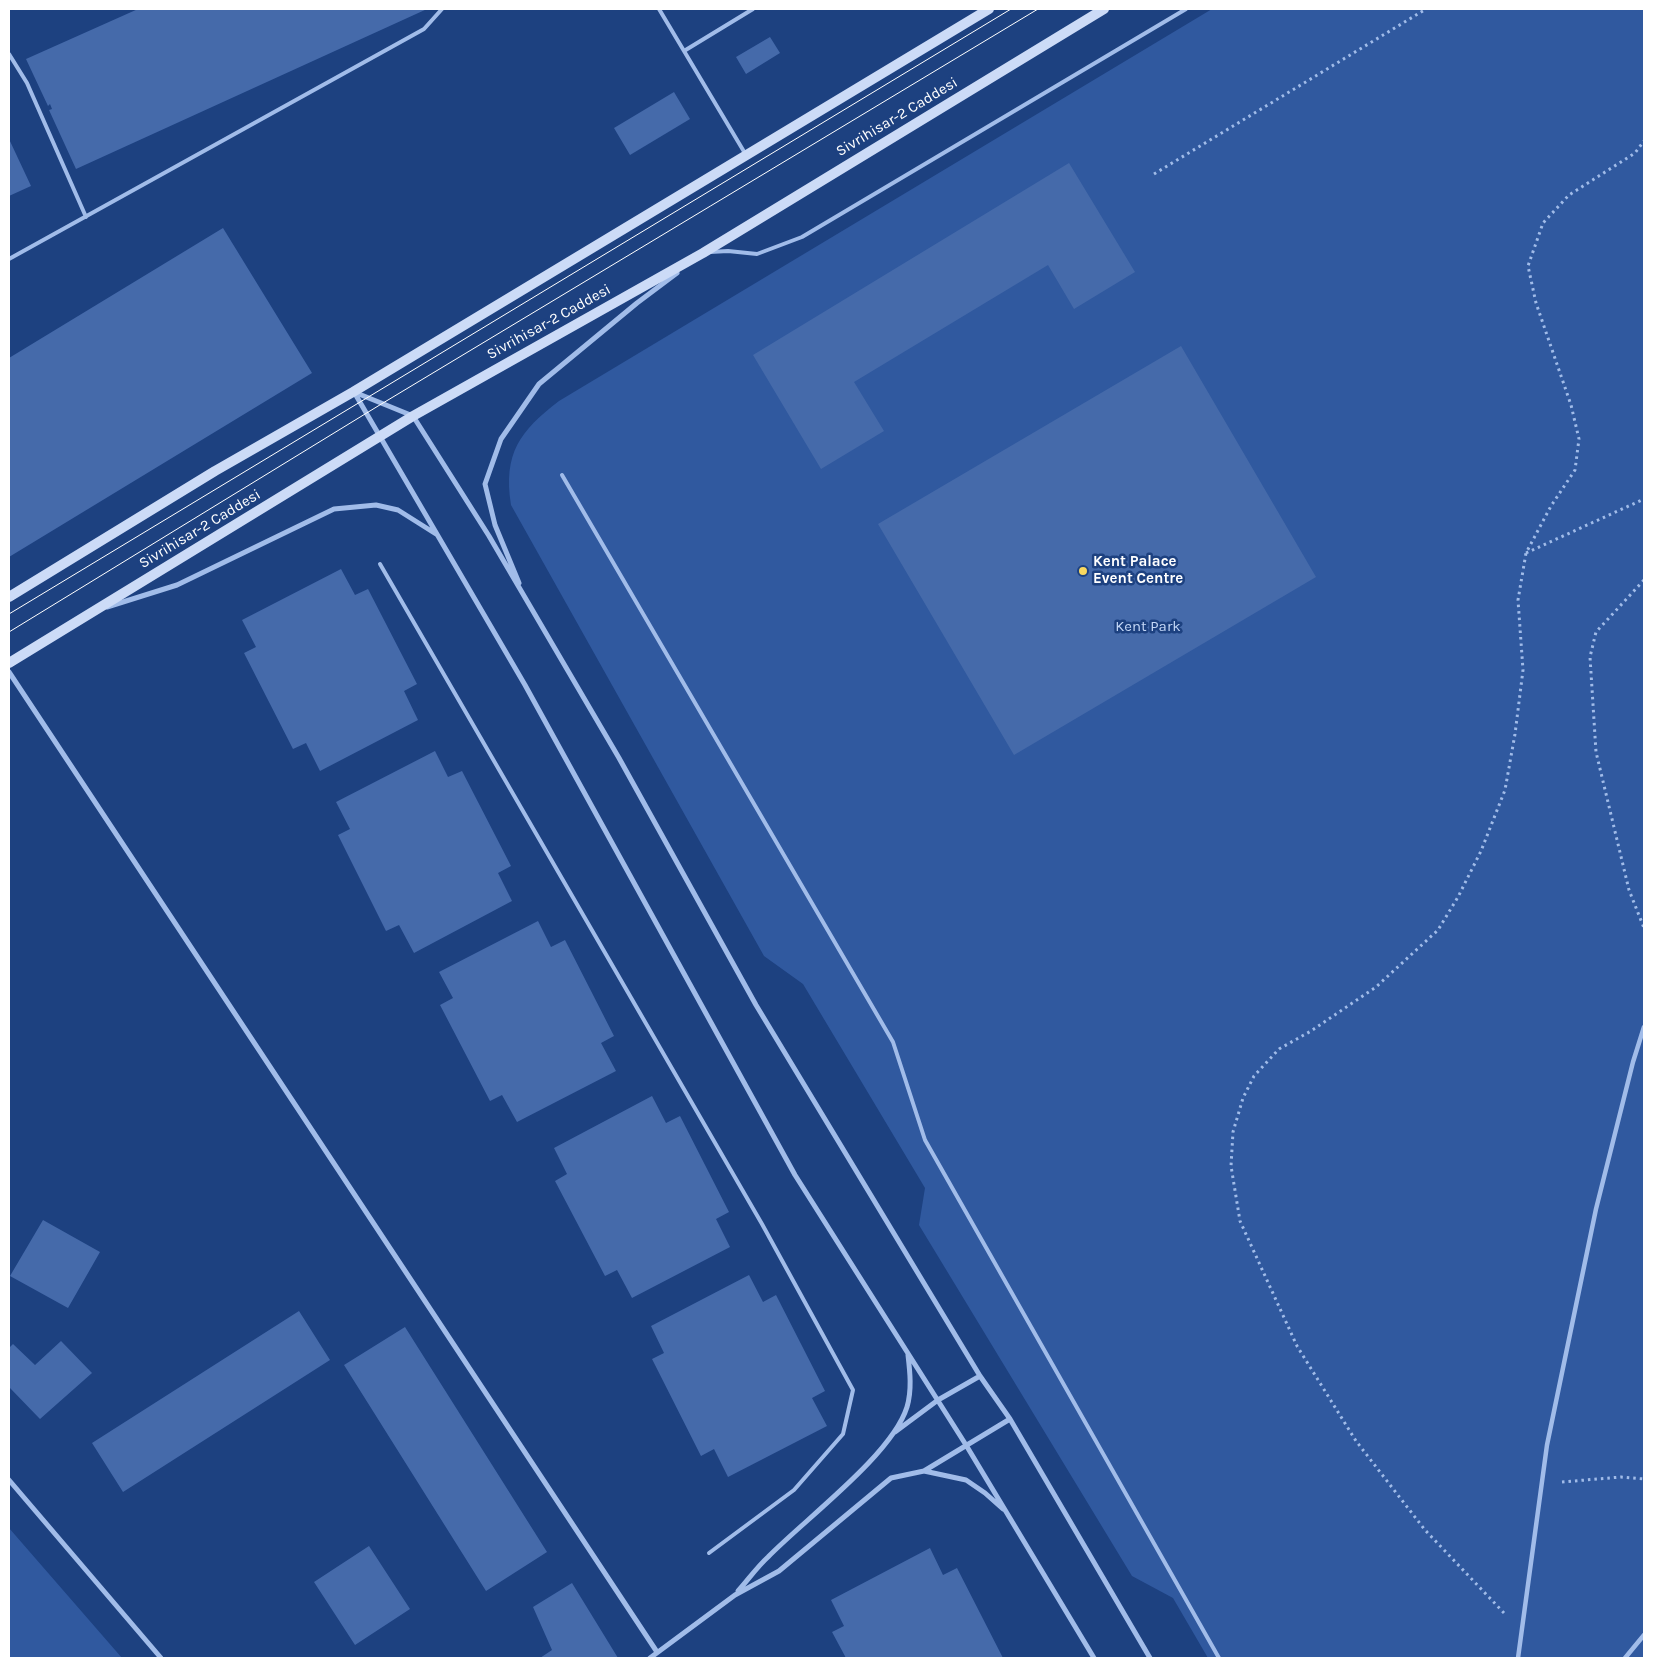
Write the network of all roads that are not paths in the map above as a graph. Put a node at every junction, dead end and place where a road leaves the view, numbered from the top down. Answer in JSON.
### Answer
{"nodes":[{"id":1,"x":442,"y":9,"type":"edge"},
{"id":2,"x":659,"y":9,"type":"edge"},
{"id":3,"x":753,"y":9,"type":"edge"},
{"id":4,"x":988,"y":9,"type":"edge"},
{"id":5,"x":1104,"y":9,"type":"edge"},
{"id":6,"x":1186,"y":9,"type":"edge"},
{"id":7,"x":684,"y":51,"type":"junction"},
{"id":8,"x":9,"y":54,"type":"edge"},
{"id":9,"x":746,"y":155,"type":"junction"},
{"id":10,"x":86,"y":217,"type":"junction"},
{"id":11,"x":703,"y":253,"type":"junction"},
{"id":12,"x":9,"y":259,"type":"edge"},
{"id":13,"x":354,"y":392,"type":"junction"},
{"id":14,"x":413,"y":416,"type":"junction"},
{"id":15,"x":379,"y":437,"type":"junction"},
{"id":16,"x":562,"y":475,"type":"dead end"},
{"id":17,"x":438,"y":535,"type":"junction"},
{"id":18,"x":380,"y":564,"type":"dead end"},
{"id":19,"x":9,"y":597,"type":"edge"},
{"id":20,"x":527,"y":602,"type":"junction"},
{"id":21,"x":93,"y":612,"type":"junction"},
{"id":22,"x":9,"y":663,"type":"edge"},
{"id":23,"x":9,"y":672,"type":"edge"},
{"id":24,"x":1644,"y":1027,"type":"edge"},
{"id":25,"x":907,"y":1351,"type":"junction"},
{"id":26,"x":980,"y":1376,"type":"junction"},
{"id":27,"x":938,"y":1400,"type":"junction"},
{"id":28,"x":1010,"y":1420,"type":"junction"},
{"id":29,"x":892,"y":1434,"type":"junction"},
{"id":30,"x":966,"y":1446,"type":"junction"},
{"id":31,"x":924,"y":1471,"type":"junction"},
{"id":32,"x":9,"y":1480,"type":"edge"},
{"id":33,"x":1007,"y":1513,"type":"junction"},
{"id":34,"x":708,"y":1553,"type":"dead end"},
{"id":35,"x":735,"y":1595,"type":"junction"},
{"id":36,"x":1644,"y":1635,"type":"edge"},
{"id":37,"x":657,"y":1652,"type":"junction"},
{"id":38,"x":162,"y":1658,"type":"edge"},
{"id":39,"x":650,"y":1658,"type":"edge"},
{"id":40,"x":1094,"y":1658,"type":"edge"},
{"id":41,"x":1150,"y":1658,"type":"edge"},
{"id":42,"x":1219,"y":1658,"type":"edge"},
{"id":43,"x":1518,"y":1658,"type":"edge"},
{"id":44,"x":1625,"y":1658,"type":"edge"}],
"edges":[{"from":1,"to":10,"type":"lane"},
{"from":2,"to":7,"type":"lane"},
{"from":3,"to":7,"type":"lane"},
{"from":4,"to":9,"type":"main road"},
{"from":5,"to":11,"type":"main road","name":"Sivrihisar-2 Caddesi"},
{"from":6,"to":11,"type":"lane"},
{"from":7,"to":9,"type":"lane"},
{"from":8,"to":10,"type":"lane"},
{"from":9,"to":13,"type":"main road"},
{"from":10,"to":12,"type":"lane"},
{"from":11,"to":14,"type":"main road","name":"Sivrihisar-2 Caddesi"},
{"from":11,"to":20,"type":"street"},
{"from":13,"to":14,"type":"street"},
{"from":13,"to":15,"type":"street"},
{"from":13,"to":19,"type":"main road"},
{"from":14,"to":15,"type":"main road","name":"Sivrihisar-2 Caddesi"},
{"from":14,"to":20,"type":"street"},
{"from":15,"to":17,"type":"street"},
{"from":15,"to":21,"type":"main road","name":"Sivrihisar-2 Caddesi"},
{"from":16,"to":42,"type":"lane"},
{"from":17,"to":21,"type":"street"},
{"from":17,"to":25,"type":"street"},
{"from":18,"to":34,"type":"lane"},
{"from":20,"to":26,"type":"street"},
{"from":21,"to":22,"type":"main road","name":"Sivrihisar-2 Caddesi"},
{"from":23,"to":37,"type":"street"},
{"from":24,"to":43,"type":"street"},
{"from":25,"to":27,"type":"street"},
{"from":25,"to":29,"type":"street"},
{"from":26,"to":27,"type":"street"},
{"from":26,"to":28,"type":"street"},
{"from":27,"to":29,"type":"street"},
{"from":27,"to":30,"type":"street"},
{"from":28,"to":30,"type":"street"},
{"from":28,"to":41,"type":"street"},
{"from":29,"to":35,"type":"street"},
{"from":30,"to":31,"type":"street"},
{"from":30,"to":33,"type":"street"},
{"from":31,"to":33,"type":"street"},
{"from":31,"to":35,"type":"street"},
{"from":32,"to":38,"type":"street"},
{"from":33,"to":40,"type":"street"},
{"from":35,"to":37,"type":"street"},
{"from":36,"to":44,"type":"street"},
{"from":37,"to":39,"type":"street"}]}
